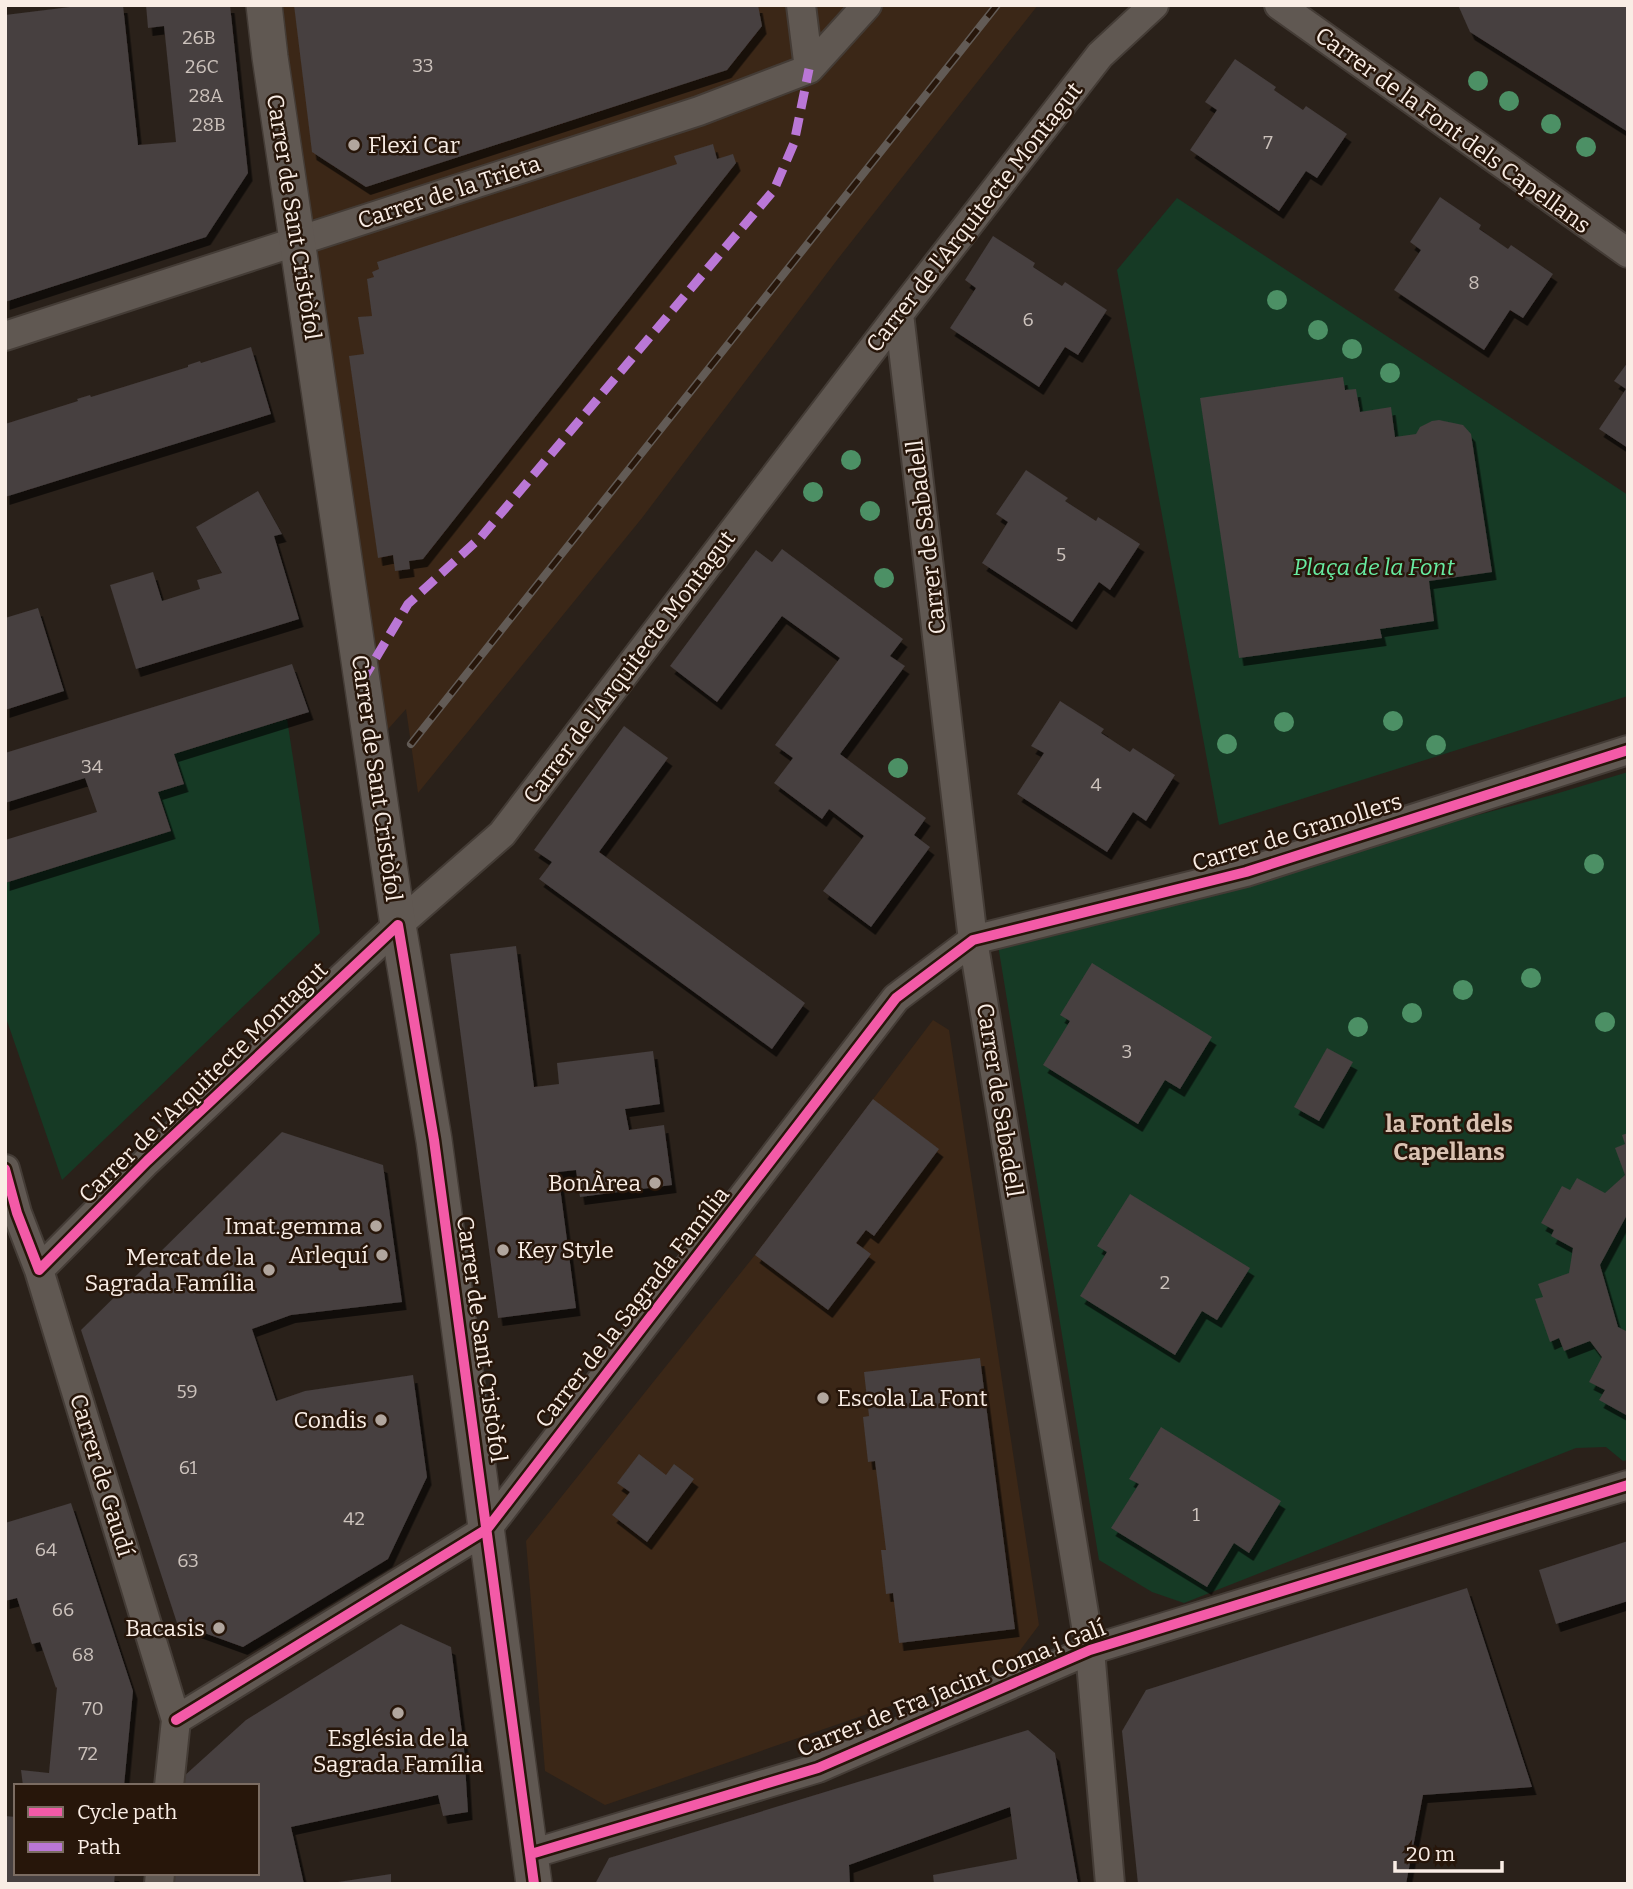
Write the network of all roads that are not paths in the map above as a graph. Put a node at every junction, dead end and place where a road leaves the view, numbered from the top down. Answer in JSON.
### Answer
{"nodes":[{"id":1,"x":264,"y":5,"type":"edge"},
{"id":2,"x":801,"y":5,"type":"edge"},
{"id":3,"x":867,"y":5,"type":"edge"},
{"id":4,"x":1154,"y":5,"type":"edge"},
{"id":5,"x":1279,"y":5,"type":"edge"},
{"id":6,"x":809,"y":69,"type":"junction"},
{"id":7,"x":298,"y":242,"type":"junction"},
{"id":8,"x":1628,"y":253,"type":"edge"},
{"id":9,"x":899,"y":314,"type":"junction"},
{"id":10,"x":5,"y":336,"type":"edge"},
{"id":11,"x":1628,"y":750,"type":"edge"},
{"id":12,"x":398,"y":925,"type":"junction"},
{"id":13,"x":974,"y":940,"type":"junction"},
{"id":14,"x":5,"y":1169,"type":"edge"},
{"id":15,"x":40,"y":1270,"type":"junction"},
{"id":16,"x":1628,"y":1485,"type":"edge"},
{"id":17,"x":487,"y":1529,"type":"junction"},
{"id":18,"x":1090,"y":1650,"type":"junction"},
{"id":19,"x":176,"y":1720,"type":"junction"},
{"id":20,"x":169,"y":1784,"type":"edge"},
{"id":21,"x":532,"y":1869,"type":"edge"},
{"id":22,"x":1110,"y":1884,"type":"edge"}],
"edges":[{"from":1,"to":7,"type":"street","name":"Carrer de Sant Cristòfol"},
{"from":2,"to":6,"type":"street"},
{"from":3,"to":6,"type":"street","name":"Carrer de la Trieta"},
{"from":4,"to":9,"type":"street","name":"Carrer de l'Arquitecte Montagut"},
{"from":5,"to":8,"type":"street","name":"Carrer de la Font dels Capellans"},
{"from":6,"to":7,"type":"street","name":"Carrer de la Trieta"},
{"from":7,"to":10,"type":"street","name":"Carrer de la Trieta"},
{"from":7,"to":12,"type":"street","name":"Carrer de Sant Cristòfol"},
{"from":9,"to":12,"type":"street","name":"Carrer de l'Arquitecte Montagut"},
{"from":9,"to":13,"type":"street","name":"Carrer de Sabadell"},
{"from":11,"to":13,"type":"street","name":"Carrer de Granollers"},
{"from":12,"to":15,"type":"street","name":"Carrer de l'Arquitecte Montagut"},
{"from":12,"to":17,"type":"street","name":"Carrer de Sant Cristòfol"},
{"from":13,"to":17,"type":"street","name":"Carrer de la Sagrada Família"},
{"from":13,"to":18,"type":"street","name":"Carrer de Sabadell"},
{"from":14,"to":15,"type":"street","name":"Carrer de Gaudí"},
{"from":15,"to":19,"type":"street","name":"Carrer de Gaudí"},
{"from":16,"to":18,"type":"street","name":"Carrer de Fra Jacint Coma i Galí"},
{"from":17,"to":19,"type":"street","name":"Carrer de la Sagrada Família"},
{"from":17,"to":21,"type":"street","name":"Carrer de Sant Cristòfol"},
{"from":18,"to":21,"type":"street","name":"Carrer de Fra Jacint Coma i Galí"},
{"from":18,"to":22,"type":"street","name":"Carrer de Sabadell"},
{"from":19,"to":20,"type":"street","name":"Carrer de Gaudí"}]}
